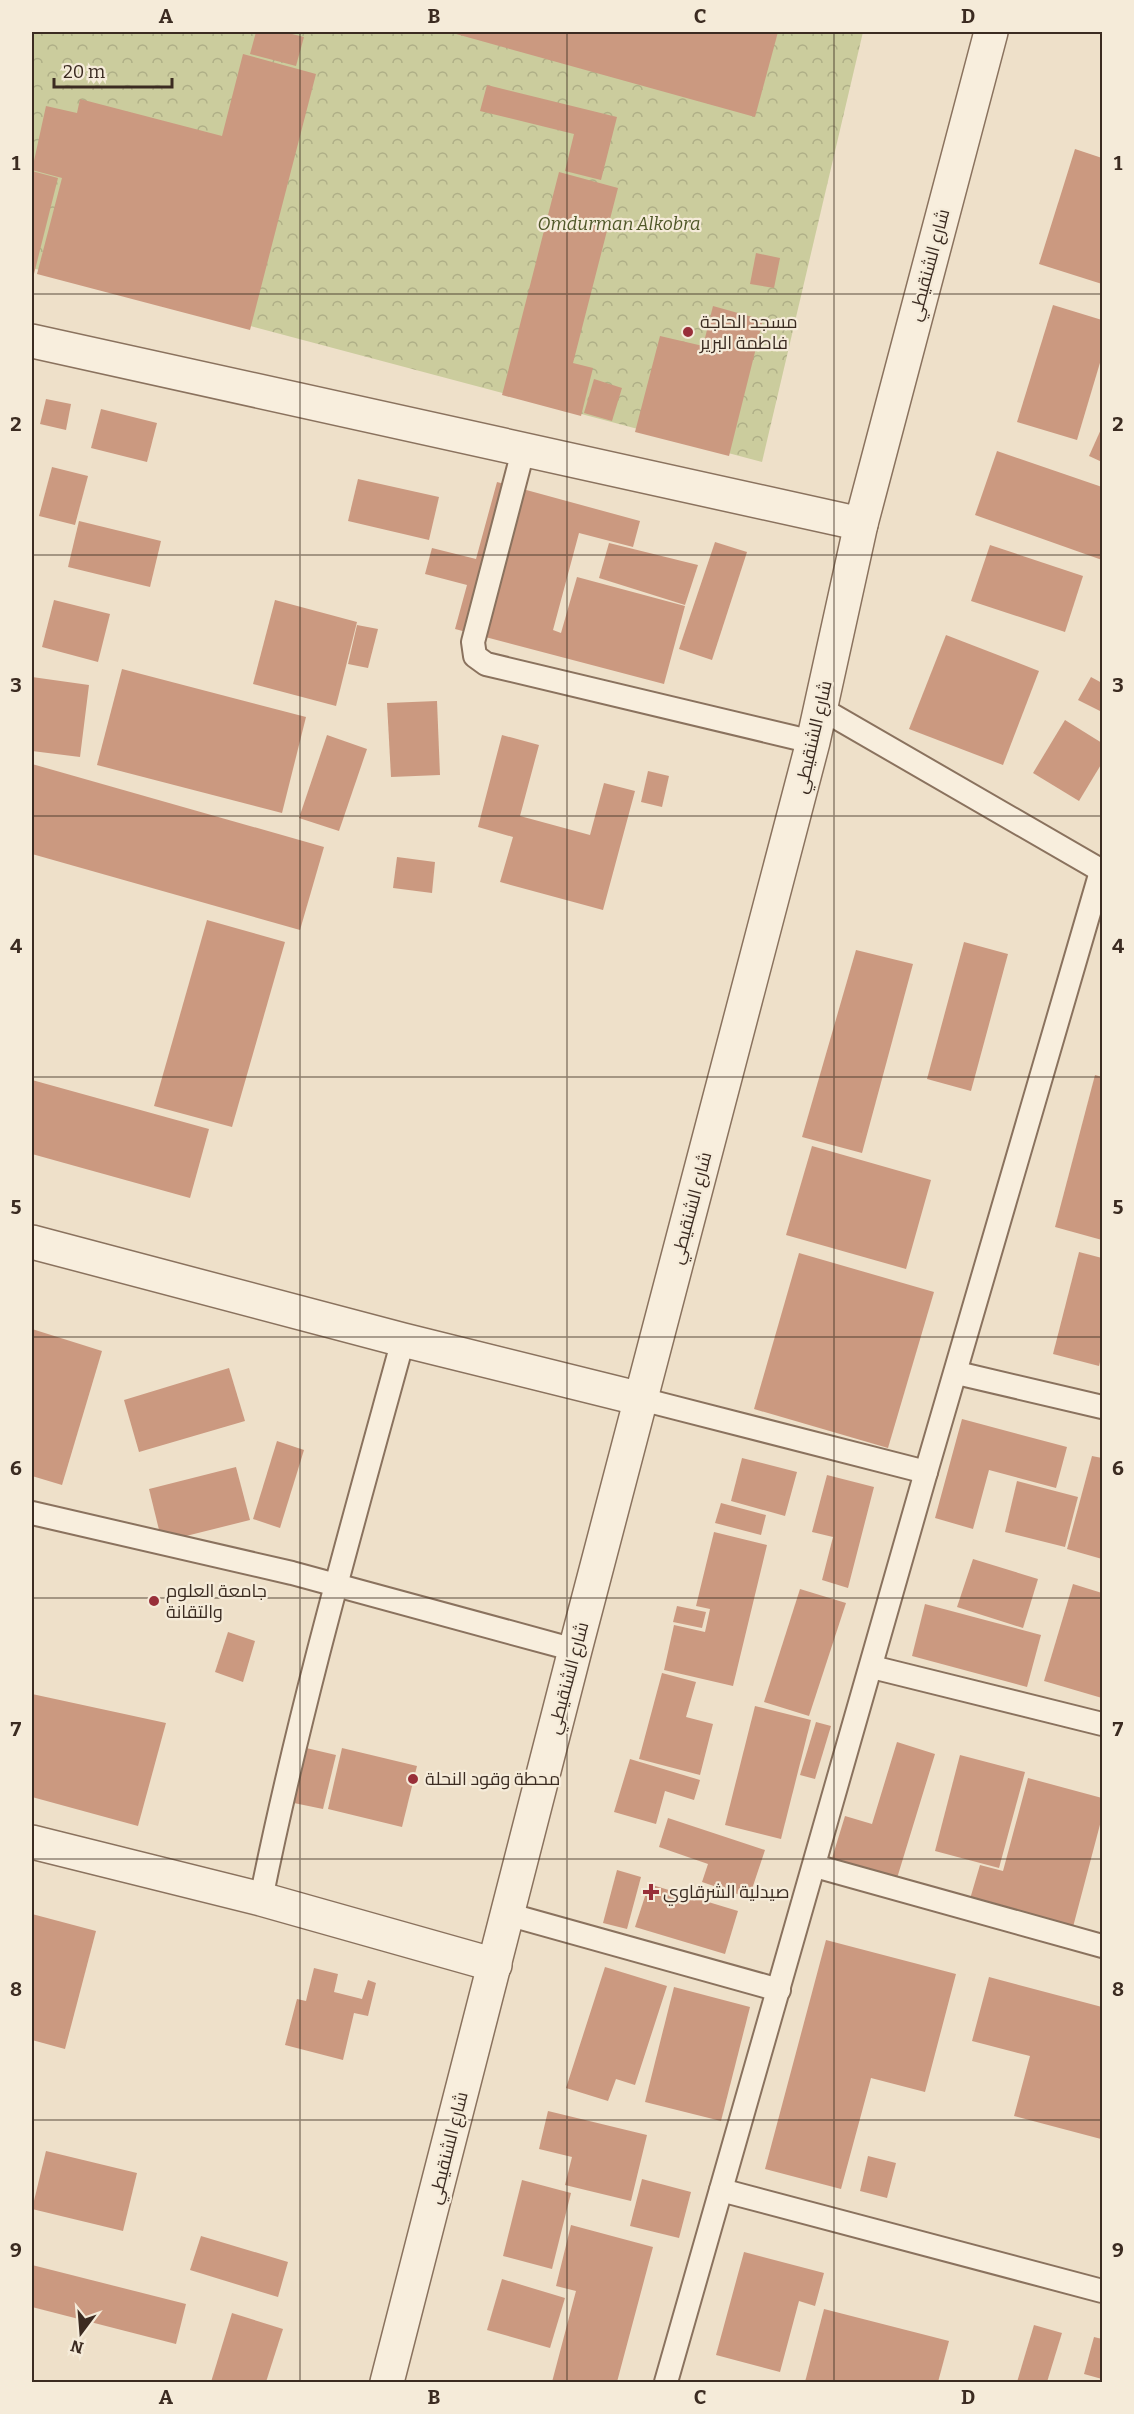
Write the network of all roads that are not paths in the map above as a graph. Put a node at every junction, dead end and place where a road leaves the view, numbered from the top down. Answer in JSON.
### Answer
{"nodes":[{"id":1,"x":991,"y":32,"type":"edge"},
{"id":2,"x":32,"y":341,"type":"edge"},
{"id":3,"x":523,"y":451,"type":"junction"},
{"id":4,"x":861,"y":524,"type":"junction"},
{"id":5,"x":820,"y":708,"type":"junction"},
{"id":6,"x":813,"y":742,"type":"junction"},
{"id":7,"x":1102,"y":870,"type":"edge"},
{"id":8,"x":32,"y":1242,"type":"edge"},
{"id":9,"x":402,"y":1340,"type":"junction"},
{"id":10,"x":957,"y":1373,"type":"junction"},
{"id":11,"x":641,"y":1399,"type":"junction"},
{"id":12,"x":1102,"y":1407,"type":"edge"},
{"id":13,"x":926,"y":1472,"type":"junction"},
{"id":14,"x":32,"y":1513,"type":"edge"},
{"id":15,"x":336,"y":1585,"type":"junction"},
{"id":16,"x":575,"y":1650,"type":"junction"},
{"id":17,"x":872,"y":1667,"type":"junction"},
{"id":18,"x":1102,"y":1724,"type":"edge"},
{"id":19,"x":32,"y":1842,"type":"edge"},
{"id":20,"x":815,"y":1866,"type":"junction"},
{"id":21,"x":261,"y":1899,"type":"junction"},
{"id":22,"x":507,"y":1914,"type":"junction"},
{"id":23,"x":1102,"y":1946,"type":"edge"},
{"id":24,"x":495,"y":1965,"type":"junction"},
{"id":25,"x":779,"y":1990,"type":"junction"},
{"id":26,"x":721,"y":2190,"type":"junction"},
{"id":27,"x":1102,"y":2291,"type":"edge"},
{"id":28,"x":387,"y":2382,"type":"edge"},
{"id":29,"x":666,"y":2382,"type":"edge"}],
"edges":[{"from":1,"to":4,"type":"street","name":"شارع الشنقيطي"},
{"from":2,"to":3,"type":"street"},
{"from":3,"to":4,"type":"street"},
{"from":3,"to":6,"type":"lane"},
{"from":4,"to":5,"type":"street","name":"شارع الشنقيطي"},
{"from":5,"to":6,"type":"street","name":"شارع الشنقيطي"},
{"from":5,"to":7,"type":"lane"},
{"from":6,"to":11,"type":"street","name":"شارع الشنقيطي"},
{"from":7,"to":10,"type":"lane"},
{"from":8,"to":9,"type":"street"},
{"from":9,"to":11,"type":"street"},
{"from":9,"to":15,"type":"lane"},
{"from":10,"to":12,"type":"lane"},
{"from":10,"to":13,"type":"lane"},
{"from":11,"to":13,"type":"lane"},
{"from":11,"to":16,"type":"street","name":"شارع الشنقيطي"},
{"from":13,"to":17,"type":"lane"},
{"from":14,"to":15,"type":"lane"},
{"from":15,"to":16,"type":"lane"},
{"from":15,"to":21,"type":"lane"},
{"from":16,"to":22,"type":"street","name":"شارع الشنقيطي"},
{"from":17,"to":18,"type":"lane"},
{"from":17,"to":20,"type":"lane"},
{"from":19,"to":21,"type":"street"},
{"from":20,"to":23,"type":"lane"},
{"from":20,"to":25,"type":"lane"},
{"from":21,"to":24,"type":"street"},
{"from":22,"to":24,"type":"street","name":"شارع الشنقيطي"},
{"from":22,"to":25,"type":"lane"},
{"from":24,"to":28,"type":"street","name":"شارع الشنقيطي"},
{"from":25,"to":26,"type":"lane"},
{"from":26,"to":27,"type":"lane"},
{"from":26,"to":29,"type":"lane"}]}
